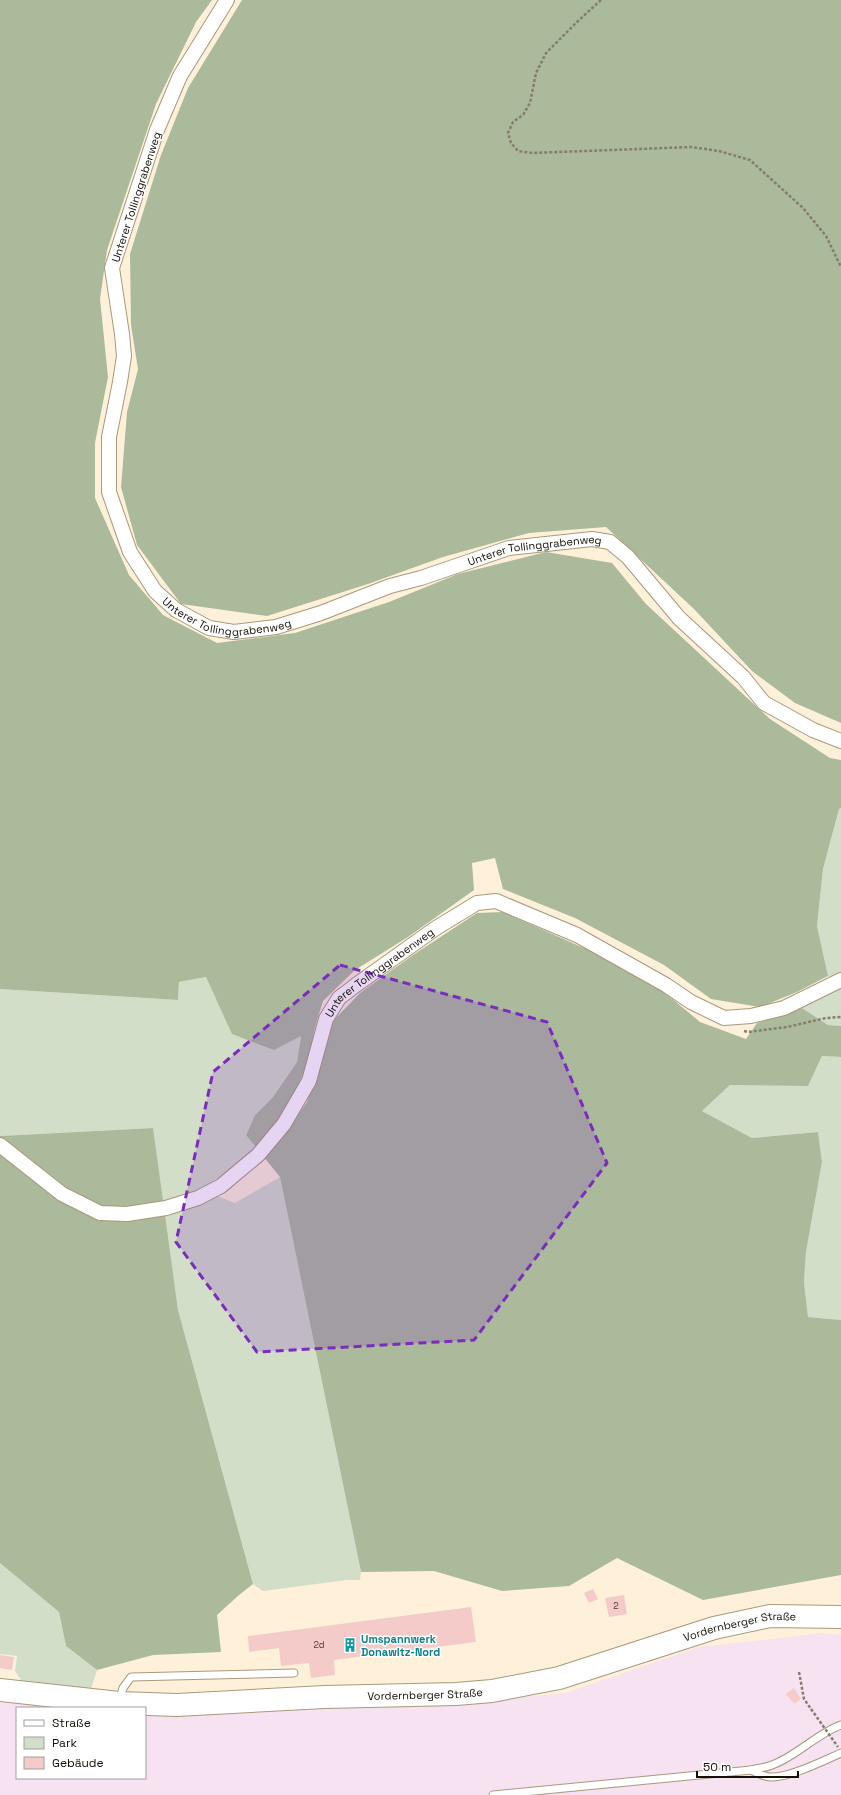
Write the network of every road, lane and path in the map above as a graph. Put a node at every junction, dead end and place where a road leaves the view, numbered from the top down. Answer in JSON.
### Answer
{"nodes":[{"id":1,"x":227,"y":0,"type":"edge"},
{"id":2,"x":601,"y":0,"type":"edge"},
{"id":3,"x":841,"y":267,"type":"edge"},
{"id":4,"x":841,"y":741,"type":"edge"},
{"id":5,"x":841,"y":980,"type":"edge"},
{"id":6,"x":0,"y":1145,"type":"edge"},
{"id":7,"x":841,"y":1617,"type":"edge"},
{"id":8,"x":799,"y":1672,"type":"dead end"},
{"id":9,"x":294,"y":1674,"type":"dead end"},
{"id":10,"x":0,"y":1690,"type":"edge"},
{"id":11,"x":119,"y":1703,"type":"junction"},
{"id":12,"x":841,"y":1724,"type":"edge"},
{"id":13,"x":840,"y":1750,"type":"edge"},
{"id":14,"x":750,"y":1770,"type":"junction"},
{"id":15,"x":493,"y":1795,"type":"edge"}],
"edges":[{"from":1,"to":4,"type":"street","name":"Unterer Tollinggrabenweg"},
{"from":2,"to":3,"type":"path"},
{"from":5,"to":6,"type":"street","name":"Unterer Tollinggrabenweg"},
{"from":7,"to":11,"type":"main road","name":"Vordernberger Straße"},
{"from":8,"to":13,"type":"path","bridge":true},
{"from":9,"to":11,"type":"lane"},
{"from":10,"to":11,"type":"main road","name":"Vordernberger Straße"},
{"from":12,"to":14,"type":"lane"},
{"from":13,"to":14,"type":"lane"},
{"from":14,"to":15,"type":"lane"}]}
